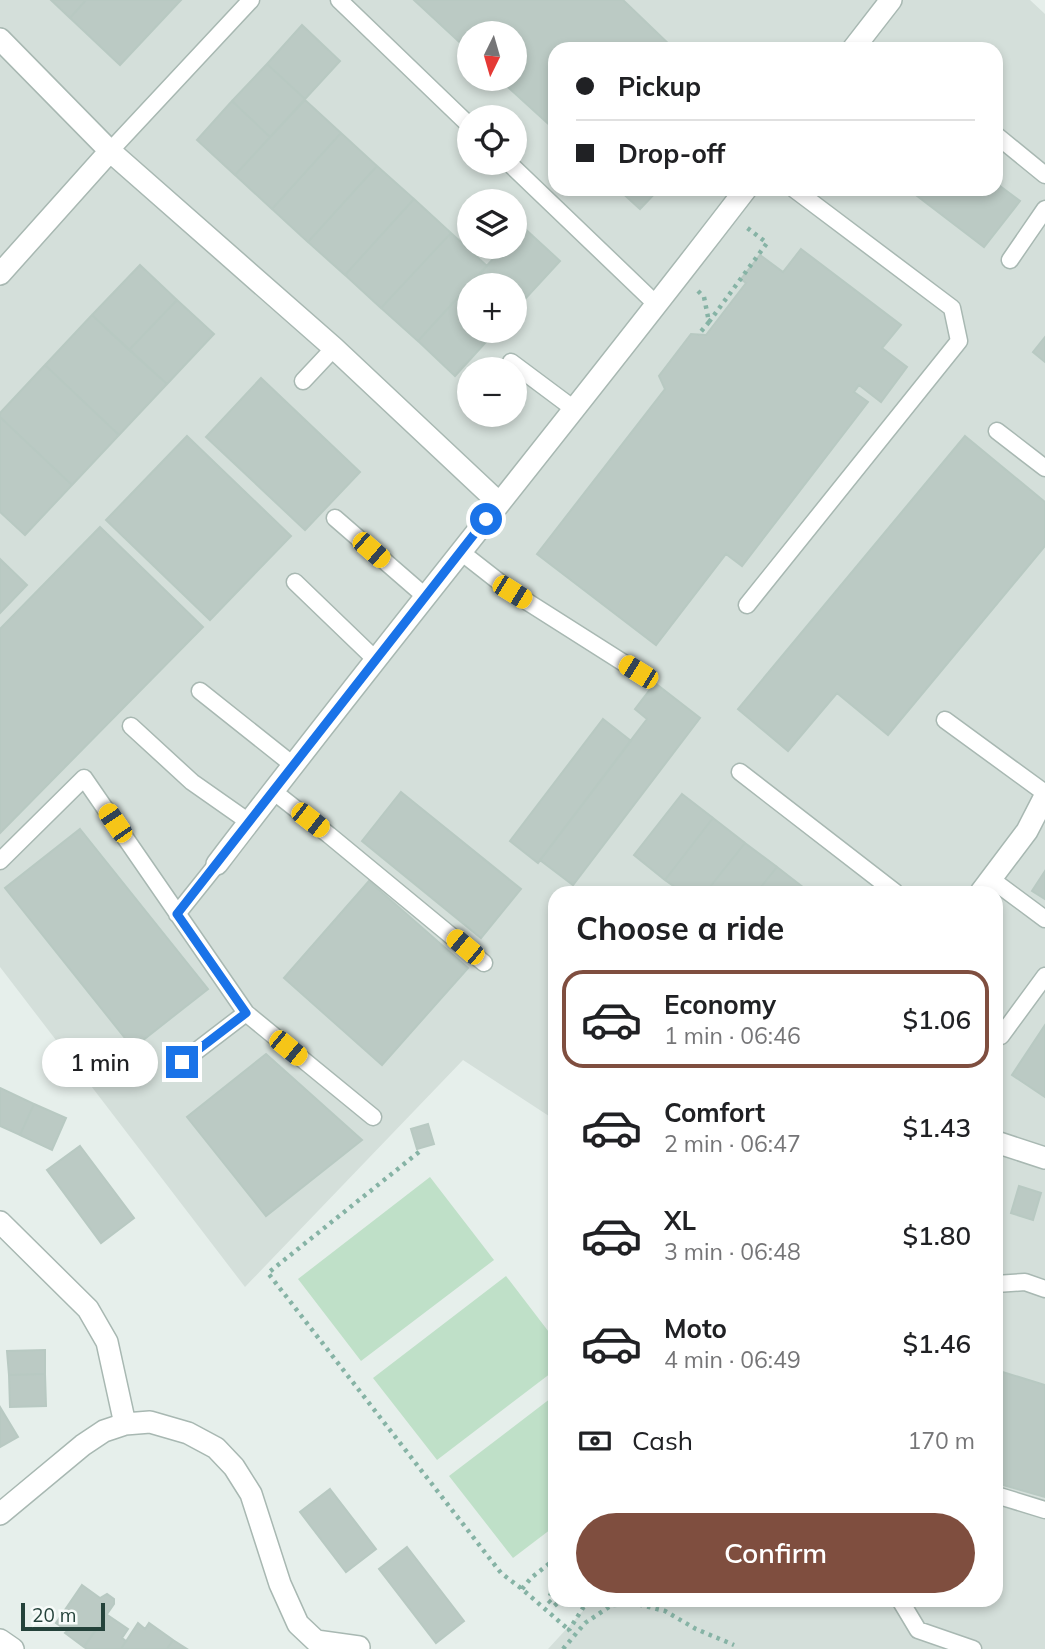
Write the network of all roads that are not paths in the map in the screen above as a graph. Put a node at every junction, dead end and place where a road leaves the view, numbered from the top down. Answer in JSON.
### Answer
{"nodes":[{"id":1,"x":251,"y":0,"type":"edge"},
{"id":2,"x":339,"y":0,"type":"edge"},
{"id":3,"x":891,"y":0,"type":"edge"},
{"id":4,"x":0,"y":38,"type":"edge"},
{"id":5,"x":858,"y":42,"type":"edge"},
{"id":6,"x":457,"y":113,"type":"edge"},
{"id":7,"x":1003,"y":141,"type":"edge"},
{"id":8,"x":110,"y":151,"type":"junction"},
{"id":9,"x":522,"y":175,"type":"edge"},
{"id":10,"x":1045,"y":175,"type":"edge"},
{"id":11,"x":740,"y":196,"type":"edge"},
{"id":12,"x":803,"y":196,"type":"edge"},
{"id":13,"x":1045,"y":209,"type":"edge"},
{"id":14,"x":1010,"y":260,"type":"dead end"},
{"id":15,"x":0,"y":274,"type":"edge"},
{"id":16,"x":657,"y":305,"type":"junction"},
{"id":17,"x":334,"y":348,"type":"junction"},
{"id":18,"x":527,"y":374,"type":"edge"},
{"id":19,"x":303,"y":380,"type":"dead end"},
{"id":20,"x":574,"y":409,"type":"junction"},
{"id":21,"x":997,"y":431,"type":"dead end"},
{"id":22,"x":1045,"y":468,"type":"edge"},
{"id":23,"x":499,"y":503,"type":"junction"},
{"id":24,"x":335,"y":518,"type":"dead end"},
{"id":25,"x":461,"y":552,"type":"junction"},
{"id":26,"x":295,"y":582,"type":"dead end"},
{"id":27,"x":426,"y":597,"type":"junction"},
{"id":28,"x":747,"y":605,"type":"dead end"},
{"id":29,"x":376,"y":660,"type":"junction"},
{"id":30,"x":638,"y":672,"type":"dead end"},
{"id":31,"x":200,"y":691,"type":"dead end"},
{"id":32,"x":945,"y":720,"type":"dead end"},
{"id":33,"x":131,"y":726,"type":"dead end"},
{"id":34,"x":293,"y":765,"type":"junction"},
{"id":35,"x":740,"y":772,"type":"dead end"},
{"id":36,"x":273,"y":791,"type":"junction"},
{"id":37,"x":1045,"y":794,"type":"edge"},
{"id":38,"x":249,"y":822,"type":"junction"},
{"id":39,"x":0,"y":861,"type":"edge"},
{"id":40,"x":217,"y":864,"type":"joint"},
{"id":41,"x":887,"y":886,"type":"edge"},
{"id":42,"x":986,"y":886,"type":"edge"},
{"id":43,"x":1003,"y":896,"type":"edge"},
{"id":44,"x":177,"y":914,"type":"junction"},
{"id":45,"x":1045,"y":919,"type":"edge"},
{"id":46,"x":484,"y":963,"type":"dead end"},
{"id":47,"x":1045,"y":976,"type":"edge"},
{"id":48,"x":246,"y":1013,"type":"junction"},
{"id":49,"x":1003,"y":1033,"type":"edge"},
{"id":50,"x":182,"y":1062,"type":"dead end"},
{"id":51,"x":373,"y":1117,"type":"dead end"},
{"id":52,"x":1003,"y":1147,"type":"edge"},
{"id":53,"x":1045,"y":1158,"type":"edge"},
{"id":54,"x":0,"y":1222,"type":"edge"},
{"id":55,"x":1003,"y":1284,"type":"edge"},
{"id":56,"x":1045,"y":1289,"type":"edge"},
{"id":57,"x":125,"y":1424,"type":"junction"},
{"id":58,"x":1003,"y":1496,"type":"edge"},
{"id":59,"x":1045,"y":1510,"type":"edge"},
{"id":60,"x":0,"y":1514,"type":"edge"},
{"id":61,"x":904,"y":1607,"type":"edge"},
{"id":62,"x":0,"y":1640,"type":"edge"},
{"id":63,"x":359,"y":1647,"type":"edge"},
{"id":64,"x":13,"y":1649,"type":"edge"},
{"id":65,"x":973,"y":1649,"type":"edge"}],
"edges":[{"from":1,"to":8,"type":"lane"},
{"from":2,"to":6,"type":"lane"},
{"from":3,"to":5,"type":"street"},
{"from":4,"to":8,"type":"street"},
{"from":7,"to":10,"type":"lane"},
{"from":8,"to":15,"type":"street"},
{"from":8,"to":17,"type":"street"},
{"from":9,"to":16,"type":"lane"},
{"from":11,"to":16,"type":"street"},
{"from":12,"to":28,"type":"lane"},
{"from":13,"to":14,"type":"lane"},
{"from":16,"to":20,"type":"street"},
{"from":17,"to":19,"type":"lane"},
{"from":17,"to":23,"type":"street"},
{"from":18,"to":20,"type":"lane"},
{"from":20,"to":23,"type":"street"},
{"from":21,"to":22,"type":"lane"},
{"from":23,"to":25,"type":"street"},
{"from":24,"to":27,"type":"lane"},
{"from":25,"to":27,"type":"street"},
{"from":25,"to":30,"type":"lane"},
{"from":26,"to":29,"type":"lane"},
{"from":27,"to":29,"type":"street"},
{"from":29,"to":34,"type":"street"},
{"from":31,"to":34,"type":"lane"},
{"from":32,"to":37,"type":"lane"},
{"from":33,"to":38,"type":"lane"},
{"from":34,"to":36,"type":"street"},
{"from":35,"to":41,"type":"lane"},
{"from":36,"to":38,"type":"street"},
{"from":36,"to":46,"type":"lane"},
{"from":37,"to":42,"type":"street"},
{"from":38,"to":40,"type":"street"},
{"from":39,"to":44,"type":"lane"},
{"from":40,"to":44,"type":"lane"},
{"from":43,"to":45,"type":"lane"},
{"from":44,"to":48,"type":"lane"},
{"from":47,"to":49,"type":"lane"},
{"from":48,"to":50,"type":"lane"},
{"from":48,"to":51,"type":"lane"},
{"from":52,"to":53,"type":"street"},
{"from":54,"to":57,"type":"street"},
{"from":55,"to":56,"type":"lane"},
{"from":57,"to":60,"type":"street"},
{"from":57,"to":63,"type":"street"},
{"from":58,"to":59,"type":"lane"},
{"from":61,"to":65,"type":"lane"},
{"from":62,"to":64,"type":"street"}]}
